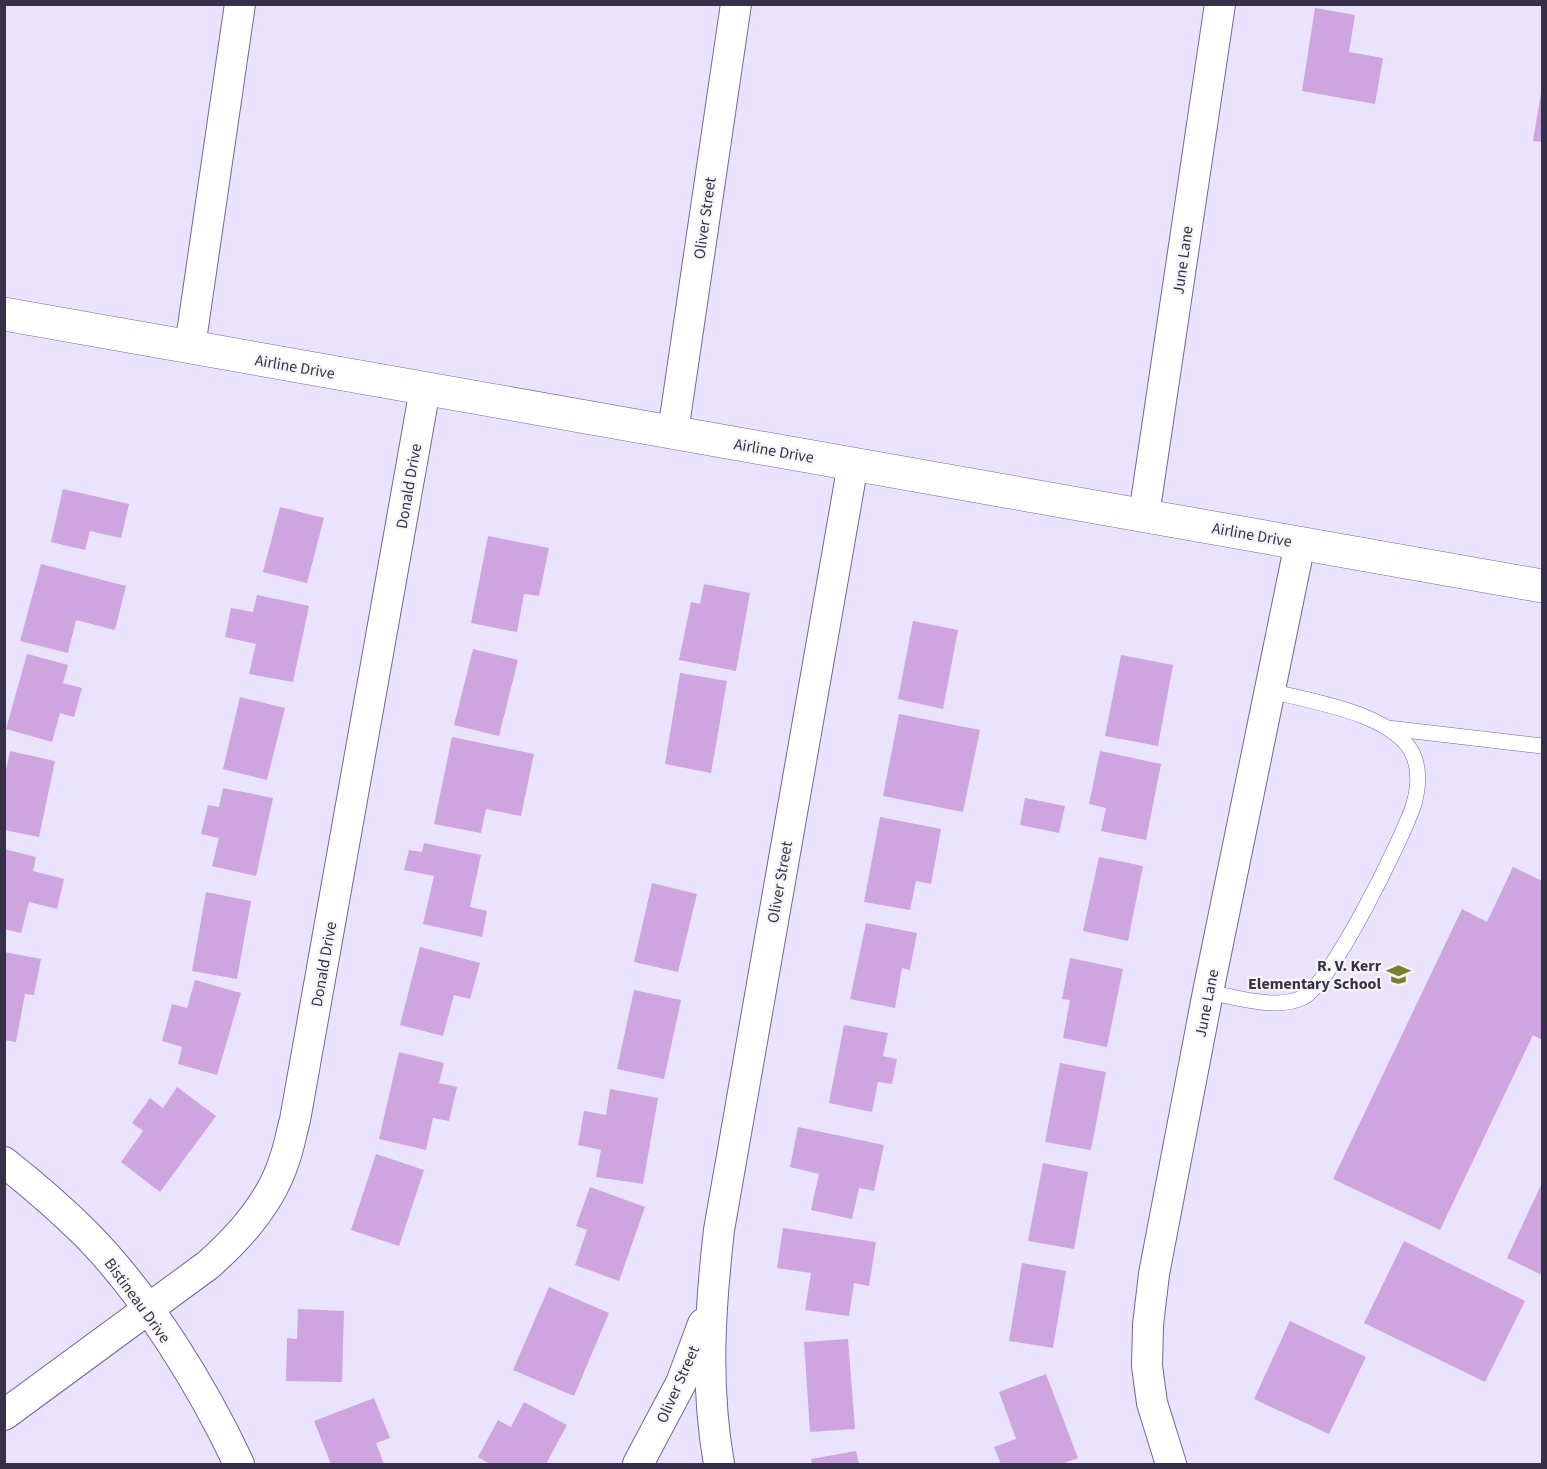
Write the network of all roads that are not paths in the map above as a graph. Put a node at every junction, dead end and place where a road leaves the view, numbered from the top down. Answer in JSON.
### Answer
{"nodes":[{"id":1,"x":240,"y":4,"type":"edge"},
{"id":2,"x":736,"y":4,"type":"edge"},
{"id":3,"x":1220,"y":4,"type":"edge"},
{"id":4,"x":4,"y":314,"type":"edge"},
{"id":5,"x":190,"y":347,"type":"junction"},
{"id":6,"x":425,"y":389,"type":"junction"},
{"id":7,"x":673,"y":432,"type":"junction"},
{"id":8,"x":853,"y":464,"type":"junction"},
{"id":9,"x":1144,"y":515,"type":"junction"},
{"id":10,"x":1300,"y":543,"type":"junction"},
{"id":11,"x":1542,"y":586,"type":"edge"},
{"id":12,"x":1270,"y":691,"type":"junction"},
{"id":13,"x":1386,"y":728,"type":"junction"},
{"id":14,"x":1542,"y":746,"type":"edge"},
{"id":15,"x":1208,"y":992,"type":"junction"},
{"id":16,"x":4,"y":1162,"type":"edge"},
{"id":17,"x":711,"y":1301,"type":"junction"},
{"id":18,"x":148,"y":1309,"type":"junction"},
{"id":19,"x":4,"y":1415,"type":"edge"},
{"id":20,"x":238,"y":1464,"type":"edge"},
{"id":21,"x":638,"y":1464,"type":"edge"},
{"id":22,"x":719,"y":1464,"type":"edge"},
{"id":23,"x":1172,"y":1464,"type":"edge"}],
"edges":[{"from":1,"to":5,"type":"street"},
{"from":2,"to":7,"type":"street","name":"Oliver Street"},
{"from":3,"to":9,"type":"street","name":"June Lane"},
{"from":4,"to":5,"type":"main road","name":"Airline Drive"},
{"from":5,"to":6,"type":"main road","name":"Airline Drive"},
{"from":6,"to":7,"type":"main road","name":"Airline Drive"},
{"from":6,"to":18,"type":"street","name":"Donald Drive"},
{"from":7,"to":8,"type":"main road","name":"Airline Drive"},
{"from":8,"to":9,"type":"main road","name":"Airline Drive"},
{"from":8,"to":17,"type":"street","name":"Oliver Street"},
{"from":9,"to":10,"type":"main road","name":"Airline Drive"},
{"from":10,"to":11,"type":"main road","name":"Airline Drive"},
{"from":10,"to":12,"type":"street","name":"June Lane"},
{"from":12,"to":13,"type":"lane"},
{"from":12,"to":15,"type":"street","name":"June Lane"},
{"from":13,"to":14,"type":"lane"},
{"from":13,"to":15,"type":"lane"},
{"from":15,"to":23,"type":"street","name":"June Lane"},
{"from":16,"to":18,"type":"street","name":"Bistineau Drive"},
{"from":17,"to":21,"type":"street","name":"Oliver Street"},
{"from":17,"to":22,"type":"street","name":"Oliver Street"},
{"from":18,"to":19,"type":"street","name":"Donald Drive"},
{"from":18,"to":20,"type":"street","name":"Bistineau Drive"}]}
